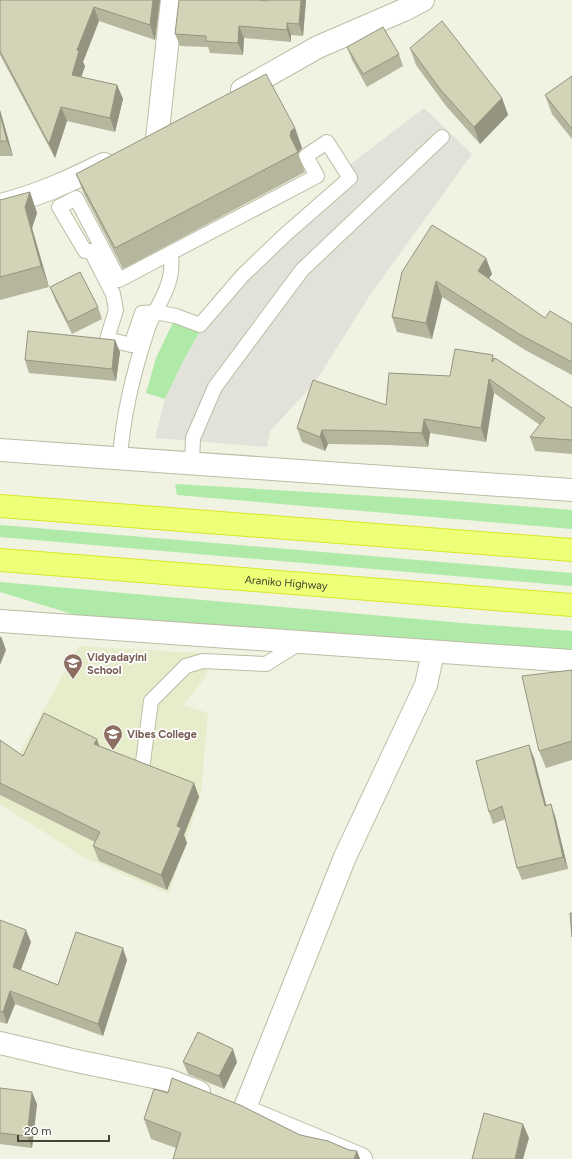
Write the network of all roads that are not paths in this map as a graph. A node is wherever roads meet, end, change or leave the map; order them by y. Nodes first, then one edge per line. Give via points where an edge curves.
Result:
1 (172, 0) edge
2 (423, 0) edge
3 (224, 100) edge
4 (177, 128) edge
5 (442, 137) dead end
6 (157, 139) junction
7 (0, 205) edge
8 (171, 253) junction
9 (155, 312) junction
10 (0, 450) edge
11 (120, 458) junction
12 (192, 463) junction
13 (572, 490) edge
14 (0, 506) edge
15 (572, 550) edge
16 (0, 560) edge
17 (572, 605) edge
18 (0, 621) edge
19 (301, 642) junction
20 (432, 652) junction
21 (572, 662) edge
22 (143, 762) edge
23 (0, 1043) edge
24 (244, 1110) junction
25 (361, 1159) edge

1 - 6 street
2 - 3 street via 318,47
4 - 6 street
5 - 12 lane via 302,270 215,387 193,438
6 - 7 street via 66,183
8 - 9 lane via 172,272
8 - 9 lane via 119,280 76,198 59,207 85,252 91,252 113,294 116,310 107,339 131,345 142,313
8 - 9 lane via 317,176 306,156 327,142 350,178 242,275 200,325
9 - 11 lane via 132,380
10 - 11 street
11 - 12 street
12 - 13 street
14 - 15 highway
16 - 17 highway, Araniko Highway
18 - 19 street
19 - 20 street
19 - 22 lane via 266,664 203,661 186,666 151,701
20 - 21 street
20 - 24 street via 426,685 345,857
23 - 24 street via 168,1080
24 - 25 street

